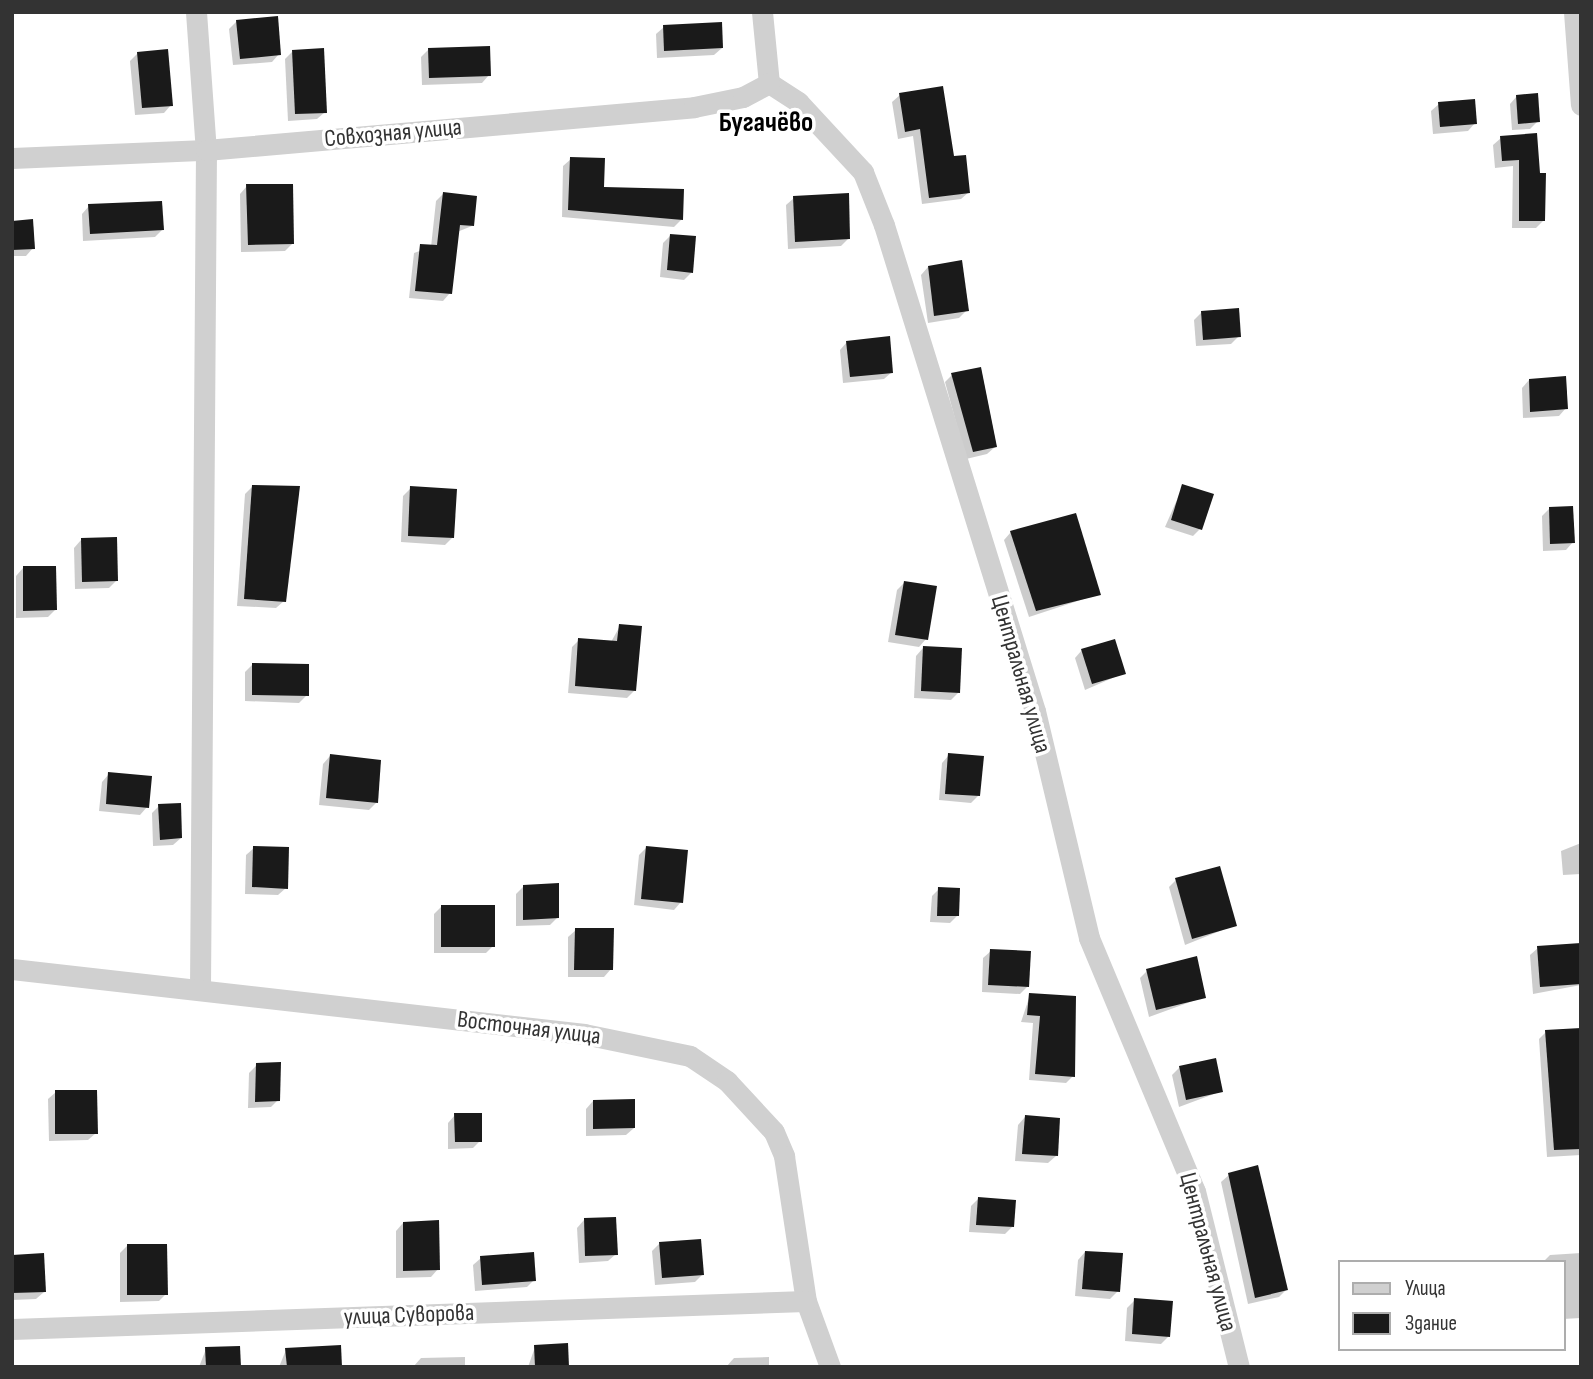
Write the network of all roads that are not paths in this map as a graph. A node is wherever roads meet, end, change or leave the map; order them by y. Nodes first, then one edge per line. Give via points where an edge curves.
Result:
1 (196, 12) edge
2 (762, 12) edge
3 (1574, 12) edge
4 (769, 83) junction
5 (1581, 105) edge
6 (206, 150) junction
7 (12, 158) edge
8 (12, 969) edge
9 (200, 989) junction
10 (806, 1301) junction
11 (12, 1329) edge
12 (830, 1367) edge
13 (1239, 1367) edge

1 - 6 street
2 - 4 street
3 - 5 street
4 - 6 street, Совхозная улица via 743,97 694,107
4 - 13 street, Центральная улица via 798,102 863,172 884,225 1035,712 1089,938 1195,1191
6 - 7 street, Совхозная улица
6 - 9 street
8 - 9 street, Восточная улица
9 - 10 street, Восточная улица via 584,1034 690,1056 727,1081 774,1132 784,1156
10 - 11 street, улица Суворова
10 - 12 street, Восточная улица

